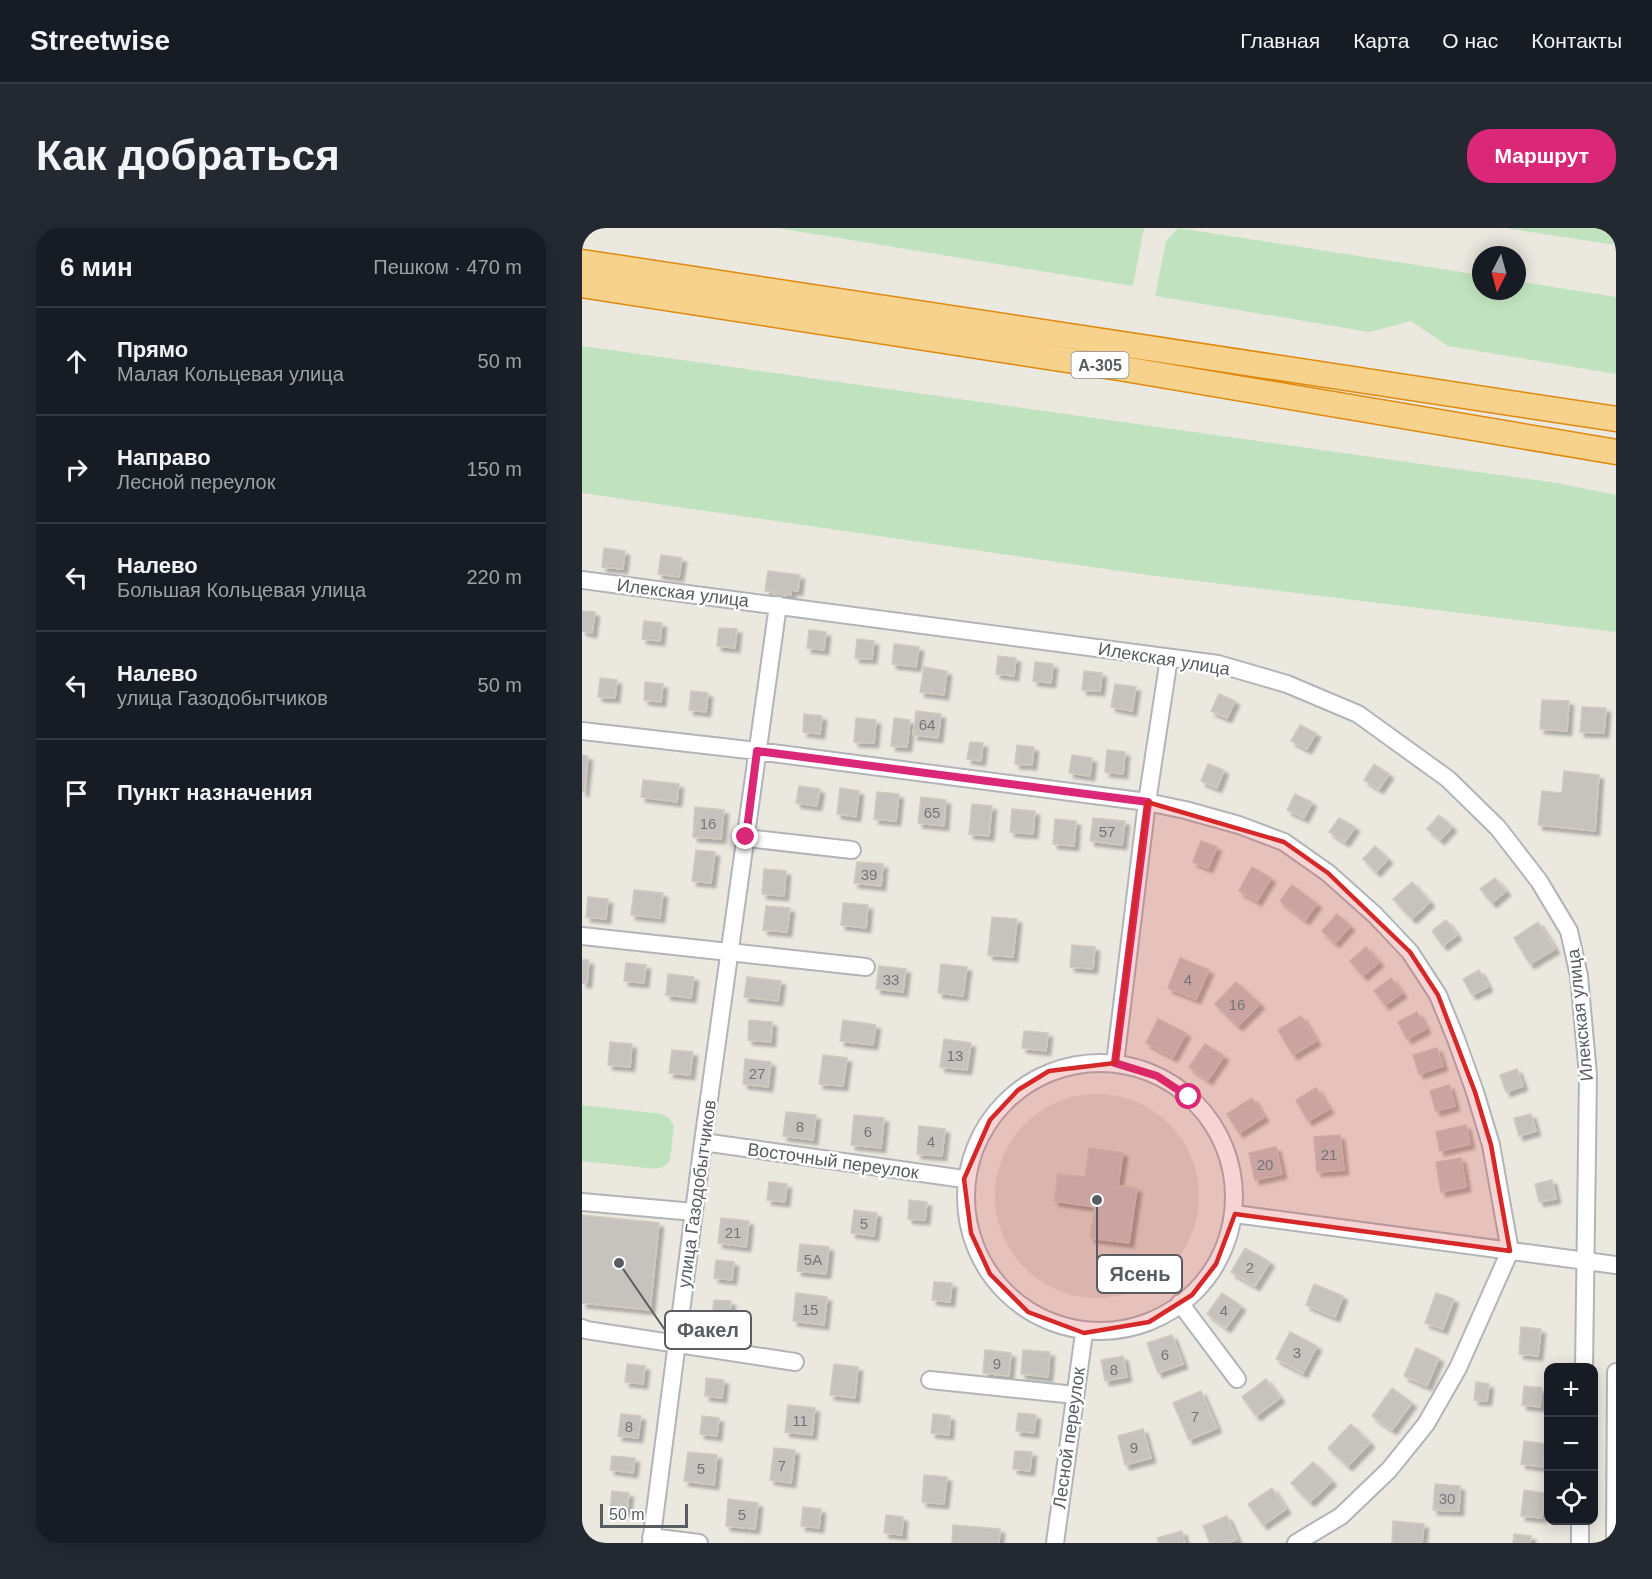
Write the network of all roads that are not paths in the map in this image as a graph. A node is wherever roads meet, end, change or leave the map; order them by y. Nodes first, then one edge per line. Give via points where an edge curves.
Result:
1 (582, 262) edge
2 (582, 285) edge
3 (1616, 419) edge
4 (1616, 452) edge
5 (582, 580) edge
6 (778, 605) junction
7 (1169, 658) junction
8 (582, 731) edge
9 (757, 751) junction
10 (1148, 802) junction
11 (746, 837) junction
12 (852, 850) dead end
13 (582, 936) edge
14 (730, 952) junction
15 (866, 967) dead end
16 (1115, 1063) junction
17 (703, 1142) junction
18 (964, 1179) junction
19 (582, 1202) edge
20 (694, 1212) junction
21 (1235, 1214) junction
22 (1510, 1251) junction
23 (1586, 1261) junction
24 (1616, 1266) edge
25 (1180, 1304) junction
26 (582, 1328) edge
27 (1084, 1333) junction
28 (677, 1344) junction
29 (795, 1362) dead end
30 (1584, 1363) edge
31 (1616, 1372) edge
32 (1237, 1379) dead end
33 (930, 1380) dead end
34 (1075, 1395) junction
35 (1616, 1414) edge
36 (1580, 1525) edge
37 (651, 1540) edge
38 (699, 1543) edge
39 (1055, 1543) edge
40 (1296, 1543) edge
41 (1580, 1543) edge
42 (1615, 1543) edge

1 - 3 highway, А-305
2 - 4 highway, А-305 via 1119,368
5 - 6 street, Илекская улица
6 - 7 street, Илекская улица
6 - 9 street, улица Газодобытчиков
7 - 10 street
7 - 23 street, Илекская улица via 1218,664 1287,684 1359,714 1448,779 1498,828 1539,881 1569,931 1579,976 1588,1075
8 - 9 street
9 - 10 street
9 - 11 street, улица Газодобытчиков
10 - 16 street
10 - 22 street via 1228,822 1284,842 1328,873 1410,952 1438,995 1475,1092 1491,1145
11 - 12 street
11 - 14 street, улица Газодобытчиков
13 - 14 street
14 - 15 street
14 - 17 street, улица Газодобытчиков
16 - 18 street via 1049,1071 1018,1090 990,1120 976,1144
16 - 21 street via 1157,1076 1189,1097 1214,1127 1230,1168
17 - 18 street, Восточный переулок
17 - 20 street, улица Газодобытчиков
18 - 27 street via 971,1233 990,1274 1028,1312
19 - 20 street
20 - 28 street, улица Газодобытчиков
21 - 22 street
21 - 25 street via 1216,1264
22 - 23 street
22 - 40 street via 1458,1368 1426,1424 1389,1470 1341,1516
23 - 24 street
23 - 30 street, Илекская улица
25 - 27 street via 1149,1322 1115,1331
25 - 32 street
26 - 28 street
27 - 34 street, Лесной переулок
28 - 29 street
28 - 37 street, улица Газодобытчиков
31 - 35 street
33 - 34 street
34 - 39 street, Лесной переулок
35 - 42 street
36 - 41 street
37 - 38 street

